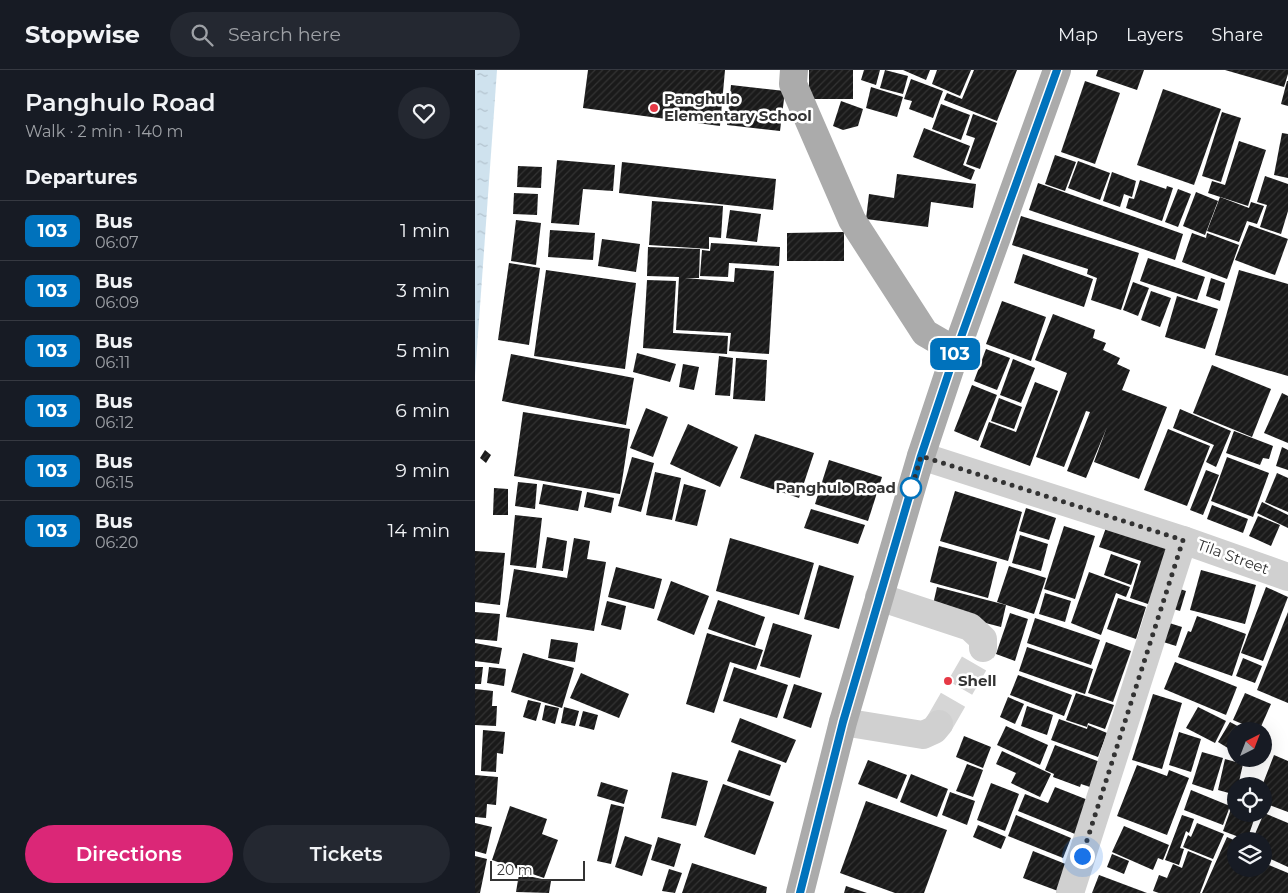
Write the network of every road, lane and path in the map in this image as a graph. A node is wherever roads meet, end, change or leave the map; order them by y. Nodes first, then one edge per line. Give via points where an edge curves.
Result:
1 (794, 70) edge
2 (1057, 70) edge
3 (956, 351) junction
4 (921, 456) junction
5 (1183, 540) junction
6 (1288, 577) edge
7 (879, 598) junction
8 (983, 648) dead end
9 (843, 722) junction
10 (939, 724) tunnel mouth
11 (800, 893) edge
12 (1070, 893) edge

1 - 3 main road via 793,84 852,220 925,333
2 - 3 main road
3 - 4 main road
4 - 5 street, Tila Street
4 - 7 main road
5 - 6 street, Tila Street
5 - 12 street
7 - 8 street via 970,628 983,639
7 - 9 main road
9 - 10 street via 923,735 935,730
9 - 11 main road

